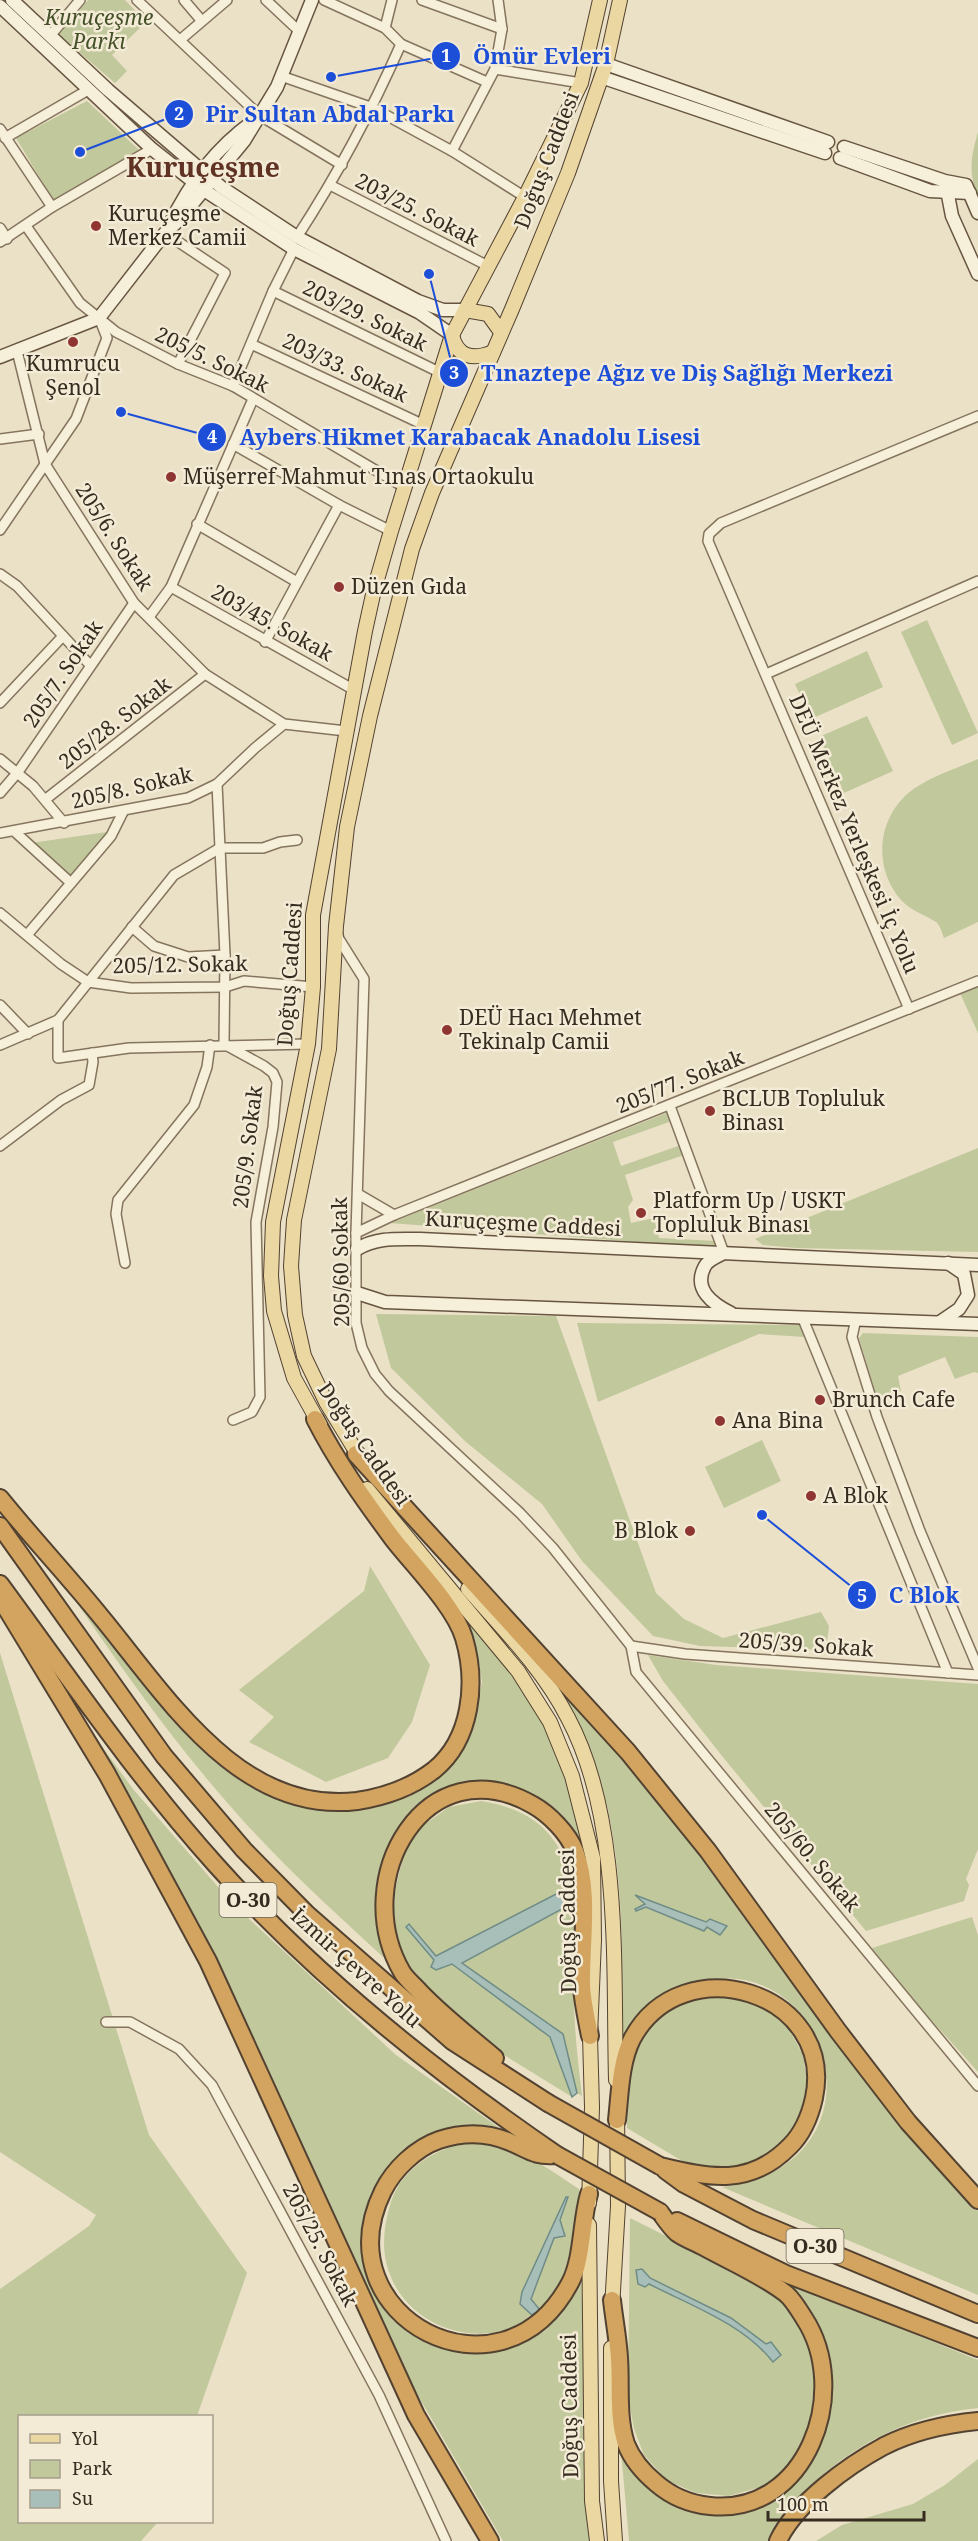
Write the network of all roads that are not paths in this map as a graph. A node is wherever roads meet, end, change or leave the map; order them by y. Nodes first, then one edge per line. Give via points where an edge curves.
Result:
1 (12, 0) edge
2 (80, 0) edge
3 (137, 0) edge
4 (184, 0) edge
5 (227, 0) edge
6 (266, 0) edge
7 (312, 0) edge
8 (324, 0) edge
9 (392, 0) edge
10 (422, 0) edge
11 (498, 0) edge
12 (620, 0) edge
13 (597, 3) edge
14 (0, 6) edge
15 (201, 20) junction
16 (385, 28) junction
17 (502, 28) junction
18 (299, 31) junction
19 (50, 36) junction
20 (180, 40) junction
21 (401, 44) junction
22 (495, 69) junction
23 (604, 71) junction
24 (282, 76) junction
25 (487, 82) junction
26 (581, 83) junction
27 (88, 90) junction
28 (373, 108) junction
29 (257, 117) junction
30 (3, 133) edge
31 (827, 147) dead end
32 (152, 149) junction
33 (452, 152) junction
34 (842, 153) dead end
35 (342, 165) junction
36 (197, 177) junction
37 (208, 185) junction
38 (330, 185) junction
39 (946, 187) junction
40 (525, 197) junction
41 (52, 207) junction
42 (978, 213) edge
43 (26, 226) junction
44 (0, 228) edge
45 (165, 233) junction
46 (3, 241) edge
47 (295, 243) junction
48 (488, 266) junction
49 (978, 274) edge
50 (273, 291) junction
51 (465, 310) junction
52 (99, 318) junction
53 (501, 332) junction
54 (452, 335) junction
55 (251, 344) junction
56 (16, 351) junction
57 (493, 352) junction
58 (0, 357) edge
59 (178, 364) junction
60 (441, 373) junction
61 (233, 386) junction
62 (253, 399) junction
63 (978, 416) edge
64 (424, 425) junction
65 (39, 434) junction
66 (0, 439) edge
67 (233, 444) junction
68 (45, 464) junction
69 (404, 487) junction
70 (339, 505) junction
71 (197, 524) junction
72 (0, 530) edge
73 (391, 531) junction
74 (0, 573) edge
75 (978, 581) edge
76 (297, 582) junction
77 (171, 587) junction
78 (134, 603) junction
79 (149, 617) junction
80 (63, 636) junction
81 (266, 642) junction
82 (90, 665) junction
83 (205, 674) junction
84 (766, 674) junction
85 (356, 691) junction
86 (0, 703) edge
87 (284, 724) junction
88 (346, 731) junction
89 (0, 759) edge
90 (18, 772) junction
91 (217, 784) junction
92 (0, 793) edge
93 (46, 800) junction
94 (123, 812) junction
95 (64, 823) junction
96 (14, 831) junction
97 (0, 833) edge
98 (297, 840) dead end
99 (220, 848) junction
100 (71, 883) junction
101 (0, 913) edge
102 (336, 926) junction
103 (132, 927) junction
104 (27, 935) junction
105 (225, 954) junction
106 (350, 957) junction
107 (332, 972) junction
108 (978, 981) edge
109 (88, 982) junction
110 (225, 987) junction
111 (313, 987) junction
112 (0, 1005) edge
113 (909, 1009) junction
114 (58, 1020) junction
115 (28, 1034) junction
116 (224, 1044) junction
117 (308, 1044) junction
118 (0, 1045) edge
119 (210, 1045) junction
120 (92, 1053) junction
121 (670, 1106) junction
122 (0, 1146) edge
123 (358, 1194) junction
124 (394, 1215) junction
125 (356, 1233) junction
126 (357, 1249) junction
127 (724, 1253) junction
128 (125, 1263) dead end
129 (948, 1263) junction
130 (978, 1265) edge
131 (357, 1293) junction
132 (738, 1316) junction
133 (803, 1319) junction
134 (856, 1319) junction
135 (940, 1322) junction
136 (978, 1324) edge
137 (315, 1419) junction
138 (233, 1420) dead end
139 (356, 1454) junction
140 (0, 1498) edge
141 (0, 1526) edge
142 (0, 1584) edge
143 (0, 1598) edge
144 (631, 1646) junction
145 (978, 1668) edge
146 (948, 1673) junction
147 (978, 1676) edge
148 (106, 2022) dead end
149 (590, 2036) junction
150 (978, 2086) edge
151 (548, 2103) junction
152 (617, 2120) junction
153 (557, 2155) junction
154 (660, 2166) junction
155 (589, 2194) junction
156 (978, 2200) edge
157 (660, 2212) junction
158 (612, 2300) junction
159 (978, 2314) edge
160 (978, 2348) edge
161 (978, 2421) edge
162 (446, 2541) edge
163 (490, 2541) edge
164 (597, 2541) edge
165 (615, 2541) edge
166 (778, 2541) edge

1 - 19 main road
2 - 19 street
3 - 20 street
4 - 15 street
5 - 15 street
6 - 18 street
7 - 18 main road
8 - 16 street
9 - 16 street
10 - 17 street
11 - 17 street
12 - 23 main road, Doğuş Caddesi
13 - 26 main road, Doğuş Caddesi
14 - 27 main road
15 - 20 street
16 - 21 street
17 - 22 street
18 - 24 main road
19 - 36 main road
20 - 29 street
21 - 25 street
21 - 28 street
22 - 25 street
22 - 26 street
23 - 31 main road
23 - 53 main road, Doğuş Caddesi via 568,173
24 - 28 street
24 - 29 main road
25 - 33 street
26 - 40 main road, Doğuş Caddesi
27 - 30 street
27 - 32 main road
28 - 33 street
28 - 35 street
29 - 35 street
29 - 36 main road
29 - 37 main road via 244,141
30 - 41 street
32 - 36 main road
32 - 41 street
33 - 40 street
34 - 39 main road
35 - 38 street
36 - 37 main road
36 - 45 main road
37 - 45 main road
37 - 47 main road
38 - 47 street
38 - 48 street, 203/25. Sokak
39 - 42 main road via 968,189
39 - 49 main road via 952,216
40 - 48 main road, Doğuş Caddesi
41 - 43 street
43 - 46 street
43 - 52 street, 205/5. Sokak via 80,303
44 - 46 street
45 - 52 main road
45 - 59 street via 225,273
47 - 50 street
47 - 51 main road via 418,301 443,310
47 - 54 main road
48 - 51 main road, Doğuş Caddesi
50 - 55 street
50 - 60 street, 203/29. Sokak
51 - 53 main road via 488,314
51 - 54 main road
52 - 56 main road
52 - 59 street, 205/5. Sokak via 116,332
52 - 68 street via 107,338 76,419
53 - 57 main road
54 - 57 main road via 457,349 470,357
54 - 60 main road, Doğuş Caddesi
55 - 61 street
55 - 64 street, 203/33. Sokak
56 - 58 main road
56 - 65 street, 205/6. Sokak
57 - 102 main road, Doğuş Caddesi via 412,549 351,807
59 - 61 street, 205/5. Sokak
60 - 64 main road, Doğuş Caddesi
61 - 62 street, 205/5. Sokak
62 - 67 street
62 - 69 street, 205/5. Sokak
63 - 84 street, DEÜ Merkez Yerleşkesi İç Yolu via 712,529 708,541
64 - 69 main road, Doğuş Caddesi
65 - 66 street
65 - 68 street, 205/6. Sokak
67 - 70 street
67 - 71 street
68 - 72 street
68 - 78 street, 205/6. Sokak
69 - 73 main road, Doğuş Caddesi
70 - 73 street
70 - 76 street
71 - 76 street
71 - 77 street
73 - 85 main road, Doğuş Caddesi via 374,590
74 - 80 street
75 - 84 street
76 - 81 street
77 - 79 street
77 - 81 street, 203/45. Sokak
78 - 79 street, 205/6. Sokak
78 - 82 street, 205/7. Sokak
79 - 83 street, 205/6. Sokak
80 - 82 street
80 - 86 street
81 - 85 street, 203/45. Sokak
82 - 90 street, 205/7. Sokak
83 - 87 street, 205/6. Sokak
83 - 93 street, 205/28. Sokak
84 - 113 street, DEÜ Merkez Yerleşkesi İç Yolu
85 - 88 main road, Doğuş Caddesi
87 - 88 street, 205/6. Sokak
87 - 91 street, 205/8. Sokak
88 - 111 main road, Doğuş Caddesi via 313,915
89 - 90 street
90 - 92 street, 205/7. Sokak
90 - 93 street
91 - 94 street, 205/8. Sokak via 188,798
91 - 99 street
93 - 95 street
94 - 95 street, 205/8. Sokak
94 - 100 street via 111,836
95 - 96 street, 205/8. Sokak
96 - 97 street, 205/8. Sokak
96 - 100 street
98 - 99 street via 262,848
99 - 103 street via 174,875
99 - 105 street
100 - 104 street
101 - 104 street, 205/12. Sokak
102 - 106 street, 205/60 Sokak
102 - 107 main road, Doğuş Caddesi
103 - 105 street via 154,946 188,957
103 - 109 street
104 - 109 street, 205/12. Sokak
105 - 110 street
106 - 107 street via 340,959
106 - 123 street, 205/60 Sokak via 364,979
107 - 139 main road, Doğuş Caddesi via 329,1048 294,1220 291,1266 295,1316 304,1356
108 - 113 street, 205/77. Sokak
109 - 110 street, 205/12. Sokak via 131,988
109 - 114 street
110 - 111 street, 205/12. Sokak via 244,981
110 - 116 street
111 - 117 main road, Doğuş Caddesi
112 - 115 street
113 - 121 street, 205/77. Sokak
114 - 115 street
114 - 120 street via 58,1058
115 - 118 street
116 - 117 street
116 - 119 street
116 - 138 street, 205/9. Sokak via 264,1066 277,1082 256,1222 260,1396 252,1412
117 - 137 main road, Doğuş Caddesi via 273,1222 272,1276 274,1311 281,1337 294,1378
119 - 120 street
119 - 128 street via 194,1104 118,1200
120 - 122 street via 89,1085 61,1100
121 - 124 street, 205/77. Sokak
121 - 127 street
123 - 124 street
123 - 125 street, 205/60 Sokak
124 - 125 street, 205/77. Sokak
125 - 126 street, 205/60 Sokak
126 - 127 main road, Kuruçeşme Caddesi via 382,1239
126 - 131 street, 205/60 Sokak
127 - 129 main road, Kuruçeşme Caddesi
127 - 132 main road via 706,1264 701,1278 704,1294 714,1305
129 - 130 main road, Kuruçeşme Caddesi
129 - 135 main road via 964,1274 968,1295 959,1309
131 - 132 main road via 385,1302
131 - 144 street, 205/60 Sokak via 356,1323 362,1348 388,1391 520,1513
132 - 133 main road
133 - 134 main road
133 - 146 street
134 - 135 main road
134 - 145 street via 852,1337 877,1417 920,1532
135 - 136 main road
137 - 140 highway via 336,1459 450,1611 461,1629 470,1664 469,1705 452,1749 435,1769 409,1786 370,1799 337,1803 306,1800 274,1789 228,1762 168,1700
137 - 149 main road, Doğuş Caddesi via 371,1496 518,1671 550,1722 572,1776 592,1858
139 - 152 main road, Doğuş Caddesi via 388,1497 536,1666 569,1718 596,1788 611,1892
139 - 156 highway via 628,1752 708,1851 908,2122
141 - 151 highway, İzmir Çevre Yolu / O-30 via 164,1756 244,1850 307,1914 452,2041
142 - 153 highway, İzmir Çevre Yolu / O-30 via 138,1771 215,1864 275,1928 412,2049
143 - 163 highway via 107,1774 208,1961 416,2415
144 - 146 street, 205/39. Sokak via 685,1654
144 - 150 street, 205/60. Sokak via 636,1672
146 - 147 street, 205/39. Sokak
148 - 162 street, 205/25. Sokak via 130,2022 179,2049 212,2085 380,2395
149 - 151 highway via 582,1989 581,1875 574,1850 562,1830 543,1810 522,1798 499,1792 456,1794 423,1812 408,1827 386,1874 386,1933 402,1973 436,2009
149 - 155 main road, Doğuş Caddesi
151 - 154 highway, O-30, bridge
152 - 154 highway via 631,2041 654,2011 672,1999 694,1990 738,1989 760,1996 791,2018 811,2050 816,2079 812,2108 794,2143 769,2164 735,2177 715,2178
152 - 158 main road, Doğuş Caddesi via 618,2206
153 - 155 highway via 540,2157 490,2135 461,2134 418,2151 388,2182 373,2219 371,2248 377,2277 390,2302 409,2322 453,2343 481,2344 523,2333 542,2321 572,2280
153 - 157 highway, O-30, bridge
154 - 159 highway, O-30 via 684,2184 753,2220
155 - 164 main road, Doğuş Caddesi via 592,2501
157 - 158 highway via 677,2233 786,2294 806,2319 819,2351 825,2380 824,2404 817,2433 787,2478 768,2494 719,2507 667,2493 644,2472 627,2446 620,2414
157 - 160 highway, O-30 via 786,2274
158 - 165 main road, Doğuş Caddesi via 611,2481
161 - 166 highway via 946,2425 885,2446 832,2480 786,2523

